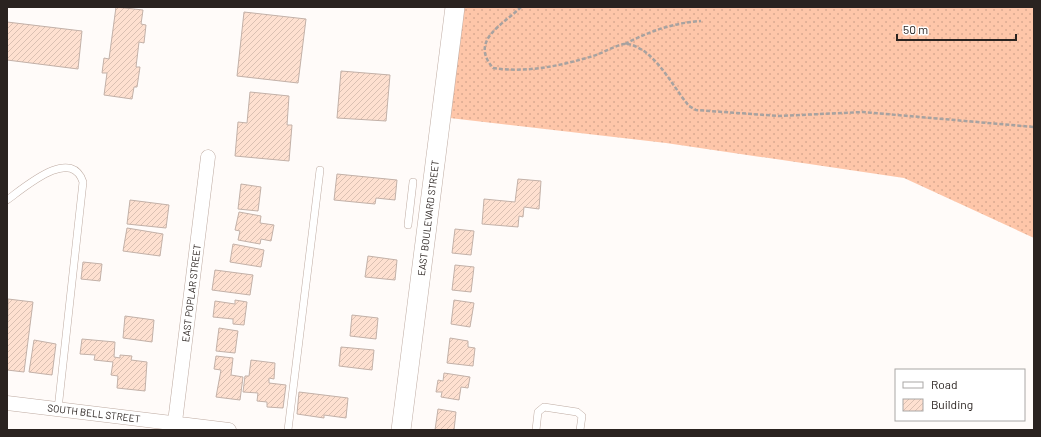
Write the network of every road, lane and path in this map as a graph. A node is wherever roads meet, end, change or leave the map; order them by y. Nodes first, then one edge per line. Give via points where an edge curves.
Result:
1 (455, 7) edge
2 (521, 7) edge
3 (701, 21) dead end
4 (625, 44) junction
5 (1034, 127) edge
6 (208, 157) dead end
7 (320, 170) dead end
8 (413, 182) dead end
9 (7, 200) edge
10 (408, 225) dead end
11 (7, 403) edge
12 (58, 409) junction
13 (174, 426) edge
14 (229, 430) edge
15 (288, 430) edge
16 (401, 430) edge
17 (536, 430) edge
18 (580, 430) edge

1 - 16 main road, EAST BOULEVARD STREET
2 - 4 path via 489,35 486,57 493,68 550,68
3 - 4 path via 682,22 665,27
4 - 5 path via 633,45 645,52 689,106 696,110 779,116 862,112
6 - 13 street, EAST POPLAR STREET
7 - 15 lane
8 - 10 lane
9 - 12 lane via 59,168 75,170 83,182
11 - 12 street, SOUTH BELL STREET
12 - 13 street, SOUTH BELL STREET
13 - 14 street, SOUTH BELL STREET
17 - 18 lane via 538,412 544,407 577,412 582,416

